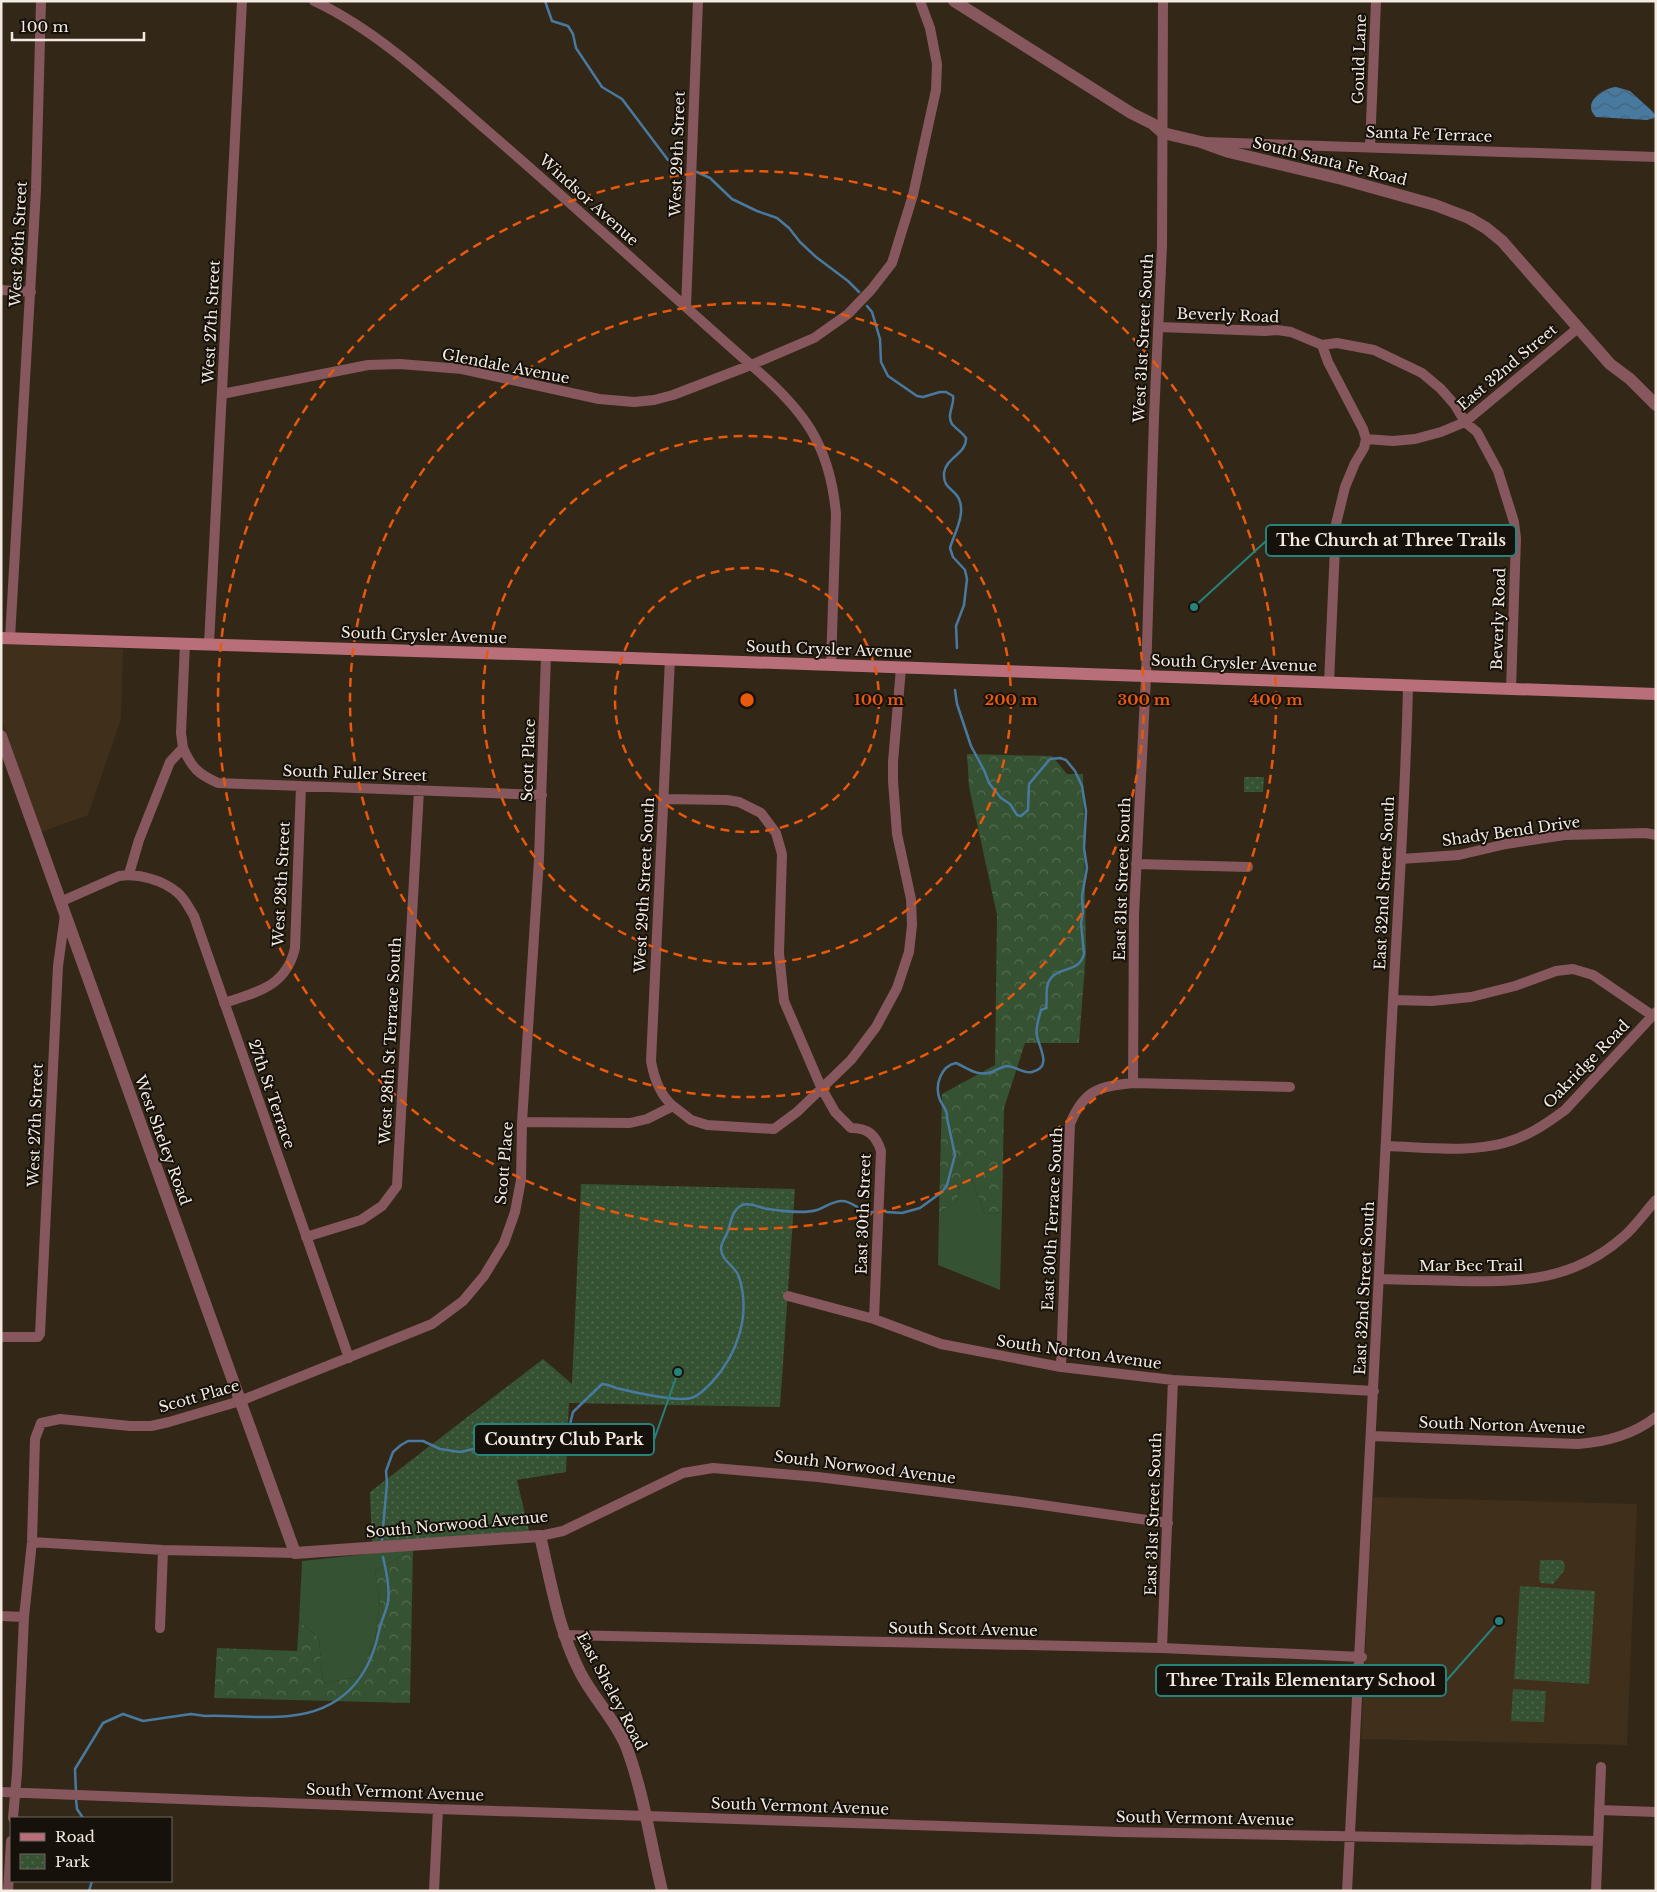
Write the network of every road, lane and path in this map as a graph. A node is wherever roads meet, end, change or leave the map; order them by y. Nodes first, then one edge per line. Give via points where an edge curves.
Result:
1 (41, 1) edge
2 (242, 1) edge
3 (314, 1) edge
4 (698, 1) edge
5 (920, 1) edge
6 (954, 1) edge
7 (1163, 1) edge
8 (1376, 1) edge
9 (1163, 133) junction
10 (1201, 142) junction
11 (1370, 147) junction
12 (1656, 157) edge
13 (1, 290) edge
14 (31, 292) junction
15 (686, 307) junction
16 (1159, 327) junction
17 (1578, 328) junction
18 (1322, 344) junction
19 (751, 366) junction
20 (222, 394) junction
21 (1656, 405) edge
22 (1465, 422) junction
23 (1366, 439) junction
24 (6, 638) edge
25 (185, 643) junction
26 (209, 644) junction
27 (546, 655) junction
28 (670, 659) junction
29 (830, 665) junction
30 (901, 668) junction
31 (1146, 677) junction
32 (1329, 683) junction
33 (1408, 686) junction
34 (1511, 689) junction
35 (1656, 694) edge
36 (1, 736) edge
37 (183, 748) junction
38 (301, 786) junction
39 (418, 790) junction
40 (542, 795) junction
41 (663, 799) junction
42 (1656, 835) edge
43 (1401, 860) junction
44 (1136, 864) junction
45 (1248, 868) dead end
46 (129, 874) junction
47 (60, 902) junction
48 (65, 915) junction
49 (1392, 1000) junction
50 (224, 1003) junction
51 (1654, 1014) edge
52 (1133, 1083) junction
53 (821, 1087) junction
54 (1290, 1087) dead end
55 (673, 1106) junction
56 (522, 1122) junction
57 (1386, 1146) junction
58 (1656, 1200) edge
59 (306, 1237) junction
60 (1379, 1279) junction
61 (788, 1296) dead end
62 (874, 1319) junction
63 (1, 1337) edge
64 (349, 1358) junction
65 (1061, 1368) junction
66 (1173, 1380) junction
67 (1374, 1391) junction
68 (240, 1401) junction
69 (1656, 1417) edge
70 (1372, 1436) junction
71 (1168, 1523) junction
72 (540, 1536) junction
73 (32, 1542) junction
74 (163, 1550) junction
75 (295, 1554) junction
76 (1, 1616) edge
77 (24, 1618) junction
78 (160, 1628) dead end
79 (563, 1635) junction
80 (1162, 1648) junction
81 (1362, 1657) junction
82 (1601, 1766) dead end
83 (1, 1792) edge
84 (14, 1792) junction
85 (438, 1809) junction
86 (1599, 1810) junction
87 (1656, 1812) edge
88 (645, 1816) junction
89 (13, 1817) edge
90 (1350, 1836) junction
91 (1598, 1841) junction
92 (10, 1858) edge
93 (8, 1891) edge
94 (434, 1891) edge
95 (662, 1891) edge
96 (1347, 1891) edge
97 (1596, 1891) edge

1 - 14 street, West 26th Street
2 - 20 street, West 27th Street
3 - 15 street, Windsor Avenue via 335,11 418,70
4 - 15 street, West 29th Street
5 - 19 street, Glendale Avenue via 930,28 937,64 936,90 913,195 892,263 848,314 814,338
6 - 9 street, South Santa Fe Road
7 - 9 street, West 31st Street South
8 - 11 street, Gould Lane
9 - 10 street, South Santa Fe Road
9 - 16 street, West 31st Street South
10 - 11 street, Santa Fe Terrace
10 - 17 street, South Santa Fe Road via 1435,205 1469,218 1502,241
11 - 12 street, Santa Fe Terrace
13 - 14 street
14 - 24 street, West 26th Street
15 - 19 street, Windsor Avenue
16 - 18 street, Beverly Road via 1277,330
16 - 31 street, West 31st Street South
17 - 21 street, South Santa Fe Road via 1610,364
17 - 22 street, East 32nd Street
18 - 22 street, Beverly Road via 1345,344 1374,350 1422,374 1441,389
18 - 23 street
19 - 20 street, Glendale Avenue via 673,395 634,402 600,399 462,369 400,364 368,365
19 - 29 street, Windsor Avenue via 800,412 830,470 836,514
20 - 26 street, West 27th Street
22 - 23 street, East 32nd Street via 1415,439
22 - 34 street, Beverly Road via 1477,432 1498,471 1514,522
23 - 32 street via 1345,487 1336,524
24 - 25 main road, South Crysler Avenue
25 - 26 main road, South Crysler Avenue
25 - 37 street
26 - 27 main road, South Crysler Avenue
27 - 28 main road, South Crysler Avenue
27 - 40 street, Scott Place
28 - 29 main road, South Crysler Avenue
28 - 41 street, West 29th Street South
29 - 30 main road, South Crysler Avenue
30 - 31 main road, South Crysler Avenue
30 - 53 street via 893,781 897,834 911,899 909,952 897,988 876,1028 851,1060
31 - 32 main road, South Crysler Avenue
31 - 44 street, East 31st Street South
32 - 33 main road, South Crysler Avenue
33 - 34 main road, South Crysler Avenue
33 - 43 street, East 32nd Street South
34 - 35 main road, South Crysler Avenue
36 - 47 street, West Sheley Road
37 - 38 street, South Fuller Street via 190,764 202,776 218,783
37 - 46 street via 170,762
38 - 39 street, South Fuller Street
38 - 50 street, West 28th Street via 293,958 273,985
39 - 40 street, South Fuller Street
39 - 59 street, West 28th St Terrace South via 397,1186 382,1206 361,1220
40 - 56 street, Scott Place
41 - 53 street via 739,802 761,814 776,833 782,854 779,953 782,990
41 - 55 street, West 29th Street South via 651,1061 658,1085
42 - 43 street, Shady Bend Drive via 1565,835 1506,844 1459,856
43 - 49 street, East 32nd Street South
44 - 45 street
44 - 52 street, East 31st Street South
46 - 47 street
46 - 50 street, 27th St Terrace via 164,884 178,892 186,902 194,916
47 - 48 street, West Sheley Road
48 - 63 street, West 27th Street via 58,966 40,1334 38,1337
48 - 68 street, West Sheley Road
49 - 51 street via 1432,1001 1471,997 1556,971 1573,969 1592,976
49 - 57 street, East 32nd Street South
50 - 59 street, 27th St Terrace
51 - 57 street, Oakridge Road via 1565,1110 1530,1133 1478,1148
52 - 54 street, East 30th Terrace South
52 - 65 street, East 30th Terrace South via 1108,1085 1092,1092 1078,1107 1070,1124
53 - 55 street, West 29th Street South via 797,1112 774,1129 707,1125 691,1120
53 - 62 street, East 30th Street via 835,1112 851,1128 870,1132 878,1140 881,1151
55 - 56 street via 647,1119 630,1123
56 - 64 street, Scott Place via 521,1180 515,1212 504,1243 484,1276 463,1301 432,1324
57 - 60 street, East 32nd Street South
58 - 60 street, Mar Bec Trail via 1625,1236 1606,1250 1573,1268 1548,1276 1504,1282
59 - 64 street, 27th St Terrace
60 - 67 street, East 32nd Street South
61 - 62 street, South Norton Avenue
62 - 65 street, South Norton Avenue via 941,1344
64 - 68 street, Scott Place
65 - 66 street, South Norton Avenue
66 - 67 street, South Norton Avenue
66 - 71 street, East 31st Street South
67 - 70 street, East 32nd Street South
68 - 73 street, Scott Place via 151,1426 60,1419 41,1423 35,1439
68 - 75 street, West Sheley Road
69 - 70 street, South Norton Avenue via 1618,1438 1598,1443
70 - 81 street, East 32nd Street South
71 - 72 street, South Norwood Avenue via 818,1477 713,1468 683,1474 563,1531
71 - 80 street, East 31st Street South
72 - 75 street, South Norwood Avenue
72 - 79 street, East Sheley Road
73 - 74 street, South Norwood Avenue
73 - 77 street
74 - 75 street, South Norwood Avenue
74 - 78 street
76 - 77 street
77 - 84 street
79 - 80 street, South Scott Avenue
79 - 88 street, East Sheley Road via 580,1673 625,1744
80 - 81 street, South Scott Avenue
81 - 90 street, East 32nd Street South
82 - 86 street
83 - 84 street, South Vermont Avenue
84 - 85 street, South Vermont Avenue
84 - 89 street
85 - 88 street, South Vermont Avenue
85 - 94 street
86 - 87 street
86 - 91 street
88 - 90 street, South Vermont Avenue via 1120,1832
88 - 95 street, East Sheley Road
90 - 91 street, South Vermont Avenue
90 - 96 street, East 32nd Street South
91 - 97 street
92 - 93 street

